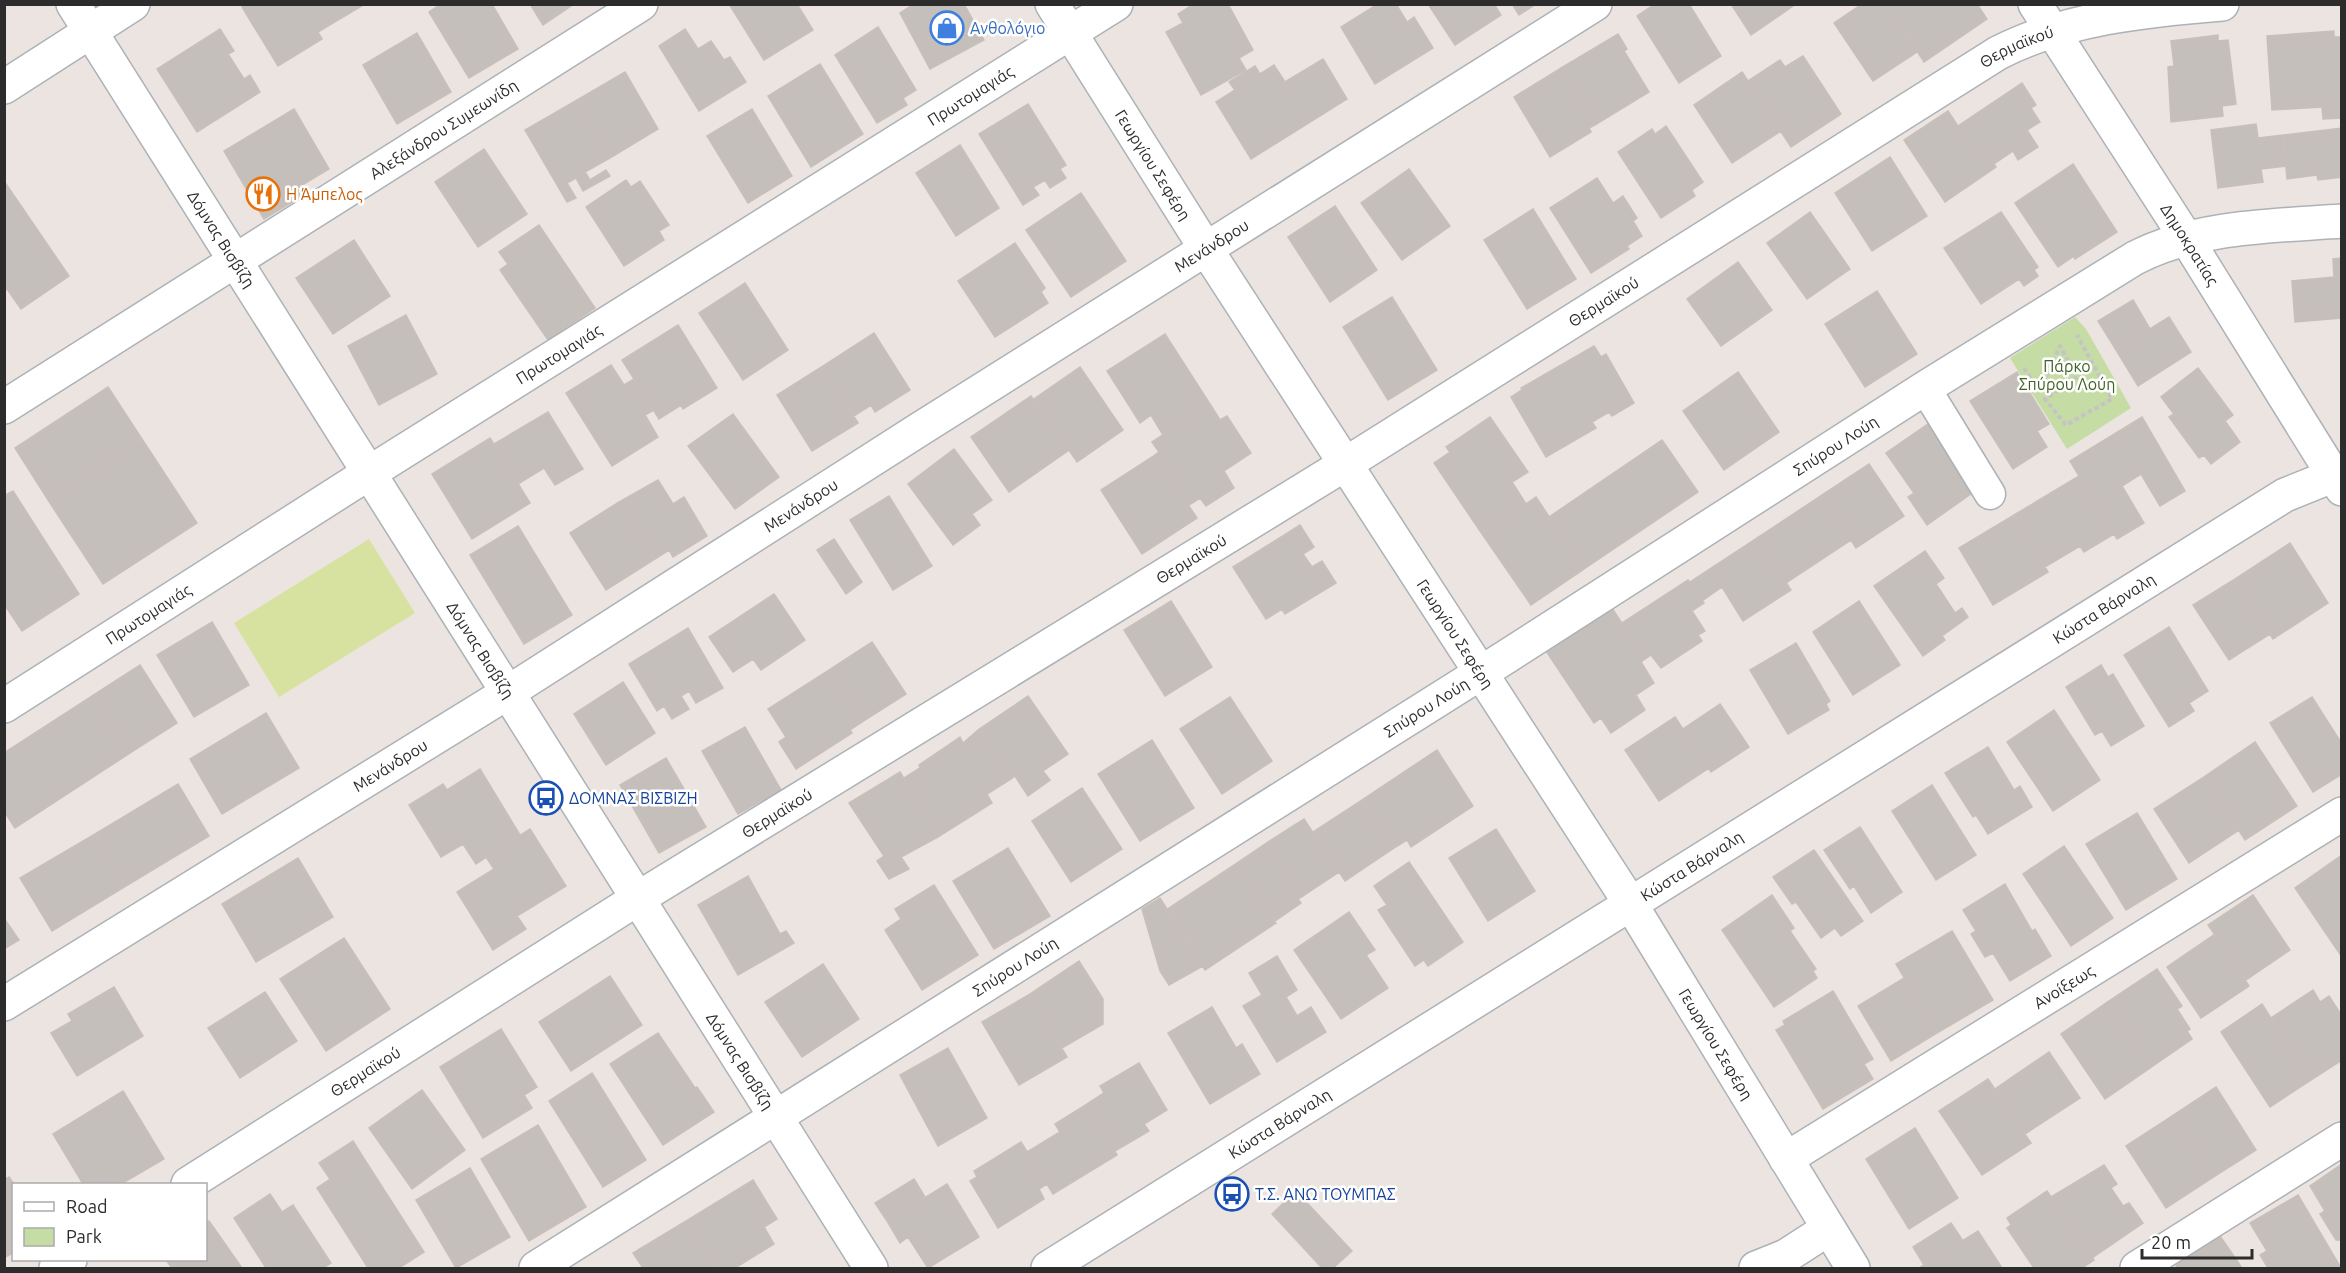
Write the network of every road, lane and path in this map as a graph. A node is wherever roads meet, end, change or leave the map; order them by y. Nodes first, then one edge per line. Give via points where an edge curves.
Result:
1 (73, 4) edge
2 (133, 4) edge
3 (642, 4) edge
4 (1052, 4) edge
5 (1116, 4) edge
6 (1595, 4) edge
7 (2035, 4) edge
8 (2222, 4) edge
9 (91, 32) junction
10 (2053, 32) junction
11 (1070, 34) junction
12 (4, 87) edge
13 (2342, 221) edge
14 (2186, 238) junction
15 (1206, 249) junction
16 (235, 261) junction
17 (2061, 305) junction
18 (2005, 339) junction
19 (1925, 388) junction
20 (4, 407) edge
21 (1347, 464) junction
22 (369, 473) junction
23 (2338, 478) edge
24 (1990, 494) dead end
25 (1482, 672) junction
26 (507, 693) junction
27 (4, 706) edge
28 (2342, 814) edge
29 (638, 899) junction
30 (1630, 903) junction
31 (4, 1004) edge
32 (775, 1116) junction
33 (2342, 1138) edge
34 (1786, 1160) junction
35 (191, 1183) edge
36 (1828, 1229) junction
37 (536, 1269) edge
38 (871, 1269) edge
39 (1048, 1269) edge
40 (1756, 1269) edge
41 (1853, 1269) edge
42 (2137, 1269) edge

1 - 9 street, Δόμνας Βισβίζη
2 - 9 street
3 - 16 street, Αλεξάνδρου Συμεωνίδη
4 - 11 street, Γεωργίου Σεφέρη
5 - 11 street, Πρωτομαγιάς
6 - 15 street, Μενάνδρου
7 - 10 street, Δημοκρατίας
8 - 10 street, Θερμαϊκού via 2134,13
9 - 12 street
9 - 16 street, Δόμνας Βισβίζη
10 - 14 street, Δημοκρατίας
10 - 21 street, Θερμαϊκού via 2023,40 1998,53
11 - 15 street, Γεωργίου Σεφέρη
11 - 22 street, Πρωτομαγιάς
13 - 14 street, Σπύρου Λούη
14 - 17 street, Σπύρου Λούη via 2167,242 2135,258
14 - 23 street, Δημοκρατίας
15 - 21 street, Γεωργίου Σεφέρη
15 - 26 street, Μενάνδρου
16 - 20 street, Αλεξάνδρου Συμεωνίδη
16 - 22 street, Δόμνας Βισβίζη
17 - 18 street, Σπύρου Λούη
17 - 18 path via 2112,399 2066,425 2045,399 2077,377 2060,346 2039,391
18 - 19 street, Σπύρου Λούη
19 - 24 street
19 - 25 street, Σπύρου Λούη
21 - 25 street, Γεωργίου Σεφέρη
21 - 29 street, Θερμαϊκού
22 - 26 street, Δόμνας Βισβίζη
22 - 27 street, Πρωτομαγιάς
23 - 30 street, Κώστα Βάρναλη via 2285,495
25 - 30 street, Γεωργίου Σεφέρη
25 - 32 street, Σπύρου Λούη
26 - 29 street, Δόμνας Βισβίζη
26 - 31 street, Μενάνδρου
28 - 34 street, Ανοίξεως
29 - 32 street, Δόμνας Βισβίζη
29 - 35 street, Θερμαϊκού
30 - 34 street, Γεωργίου Σεφέρη
30 - 39 street, Κώστα Βάρναλη
32 - 37 street, Σπύρου Λούη
32 - 38 street, Δόμνας Βισβίζη
33 - 42 street
34 - 36 street, Γεωργίου Σεφέρη
36 - 40 street via 1786,1256
36 - 41 street, Γεωργίου Σεφέρη

